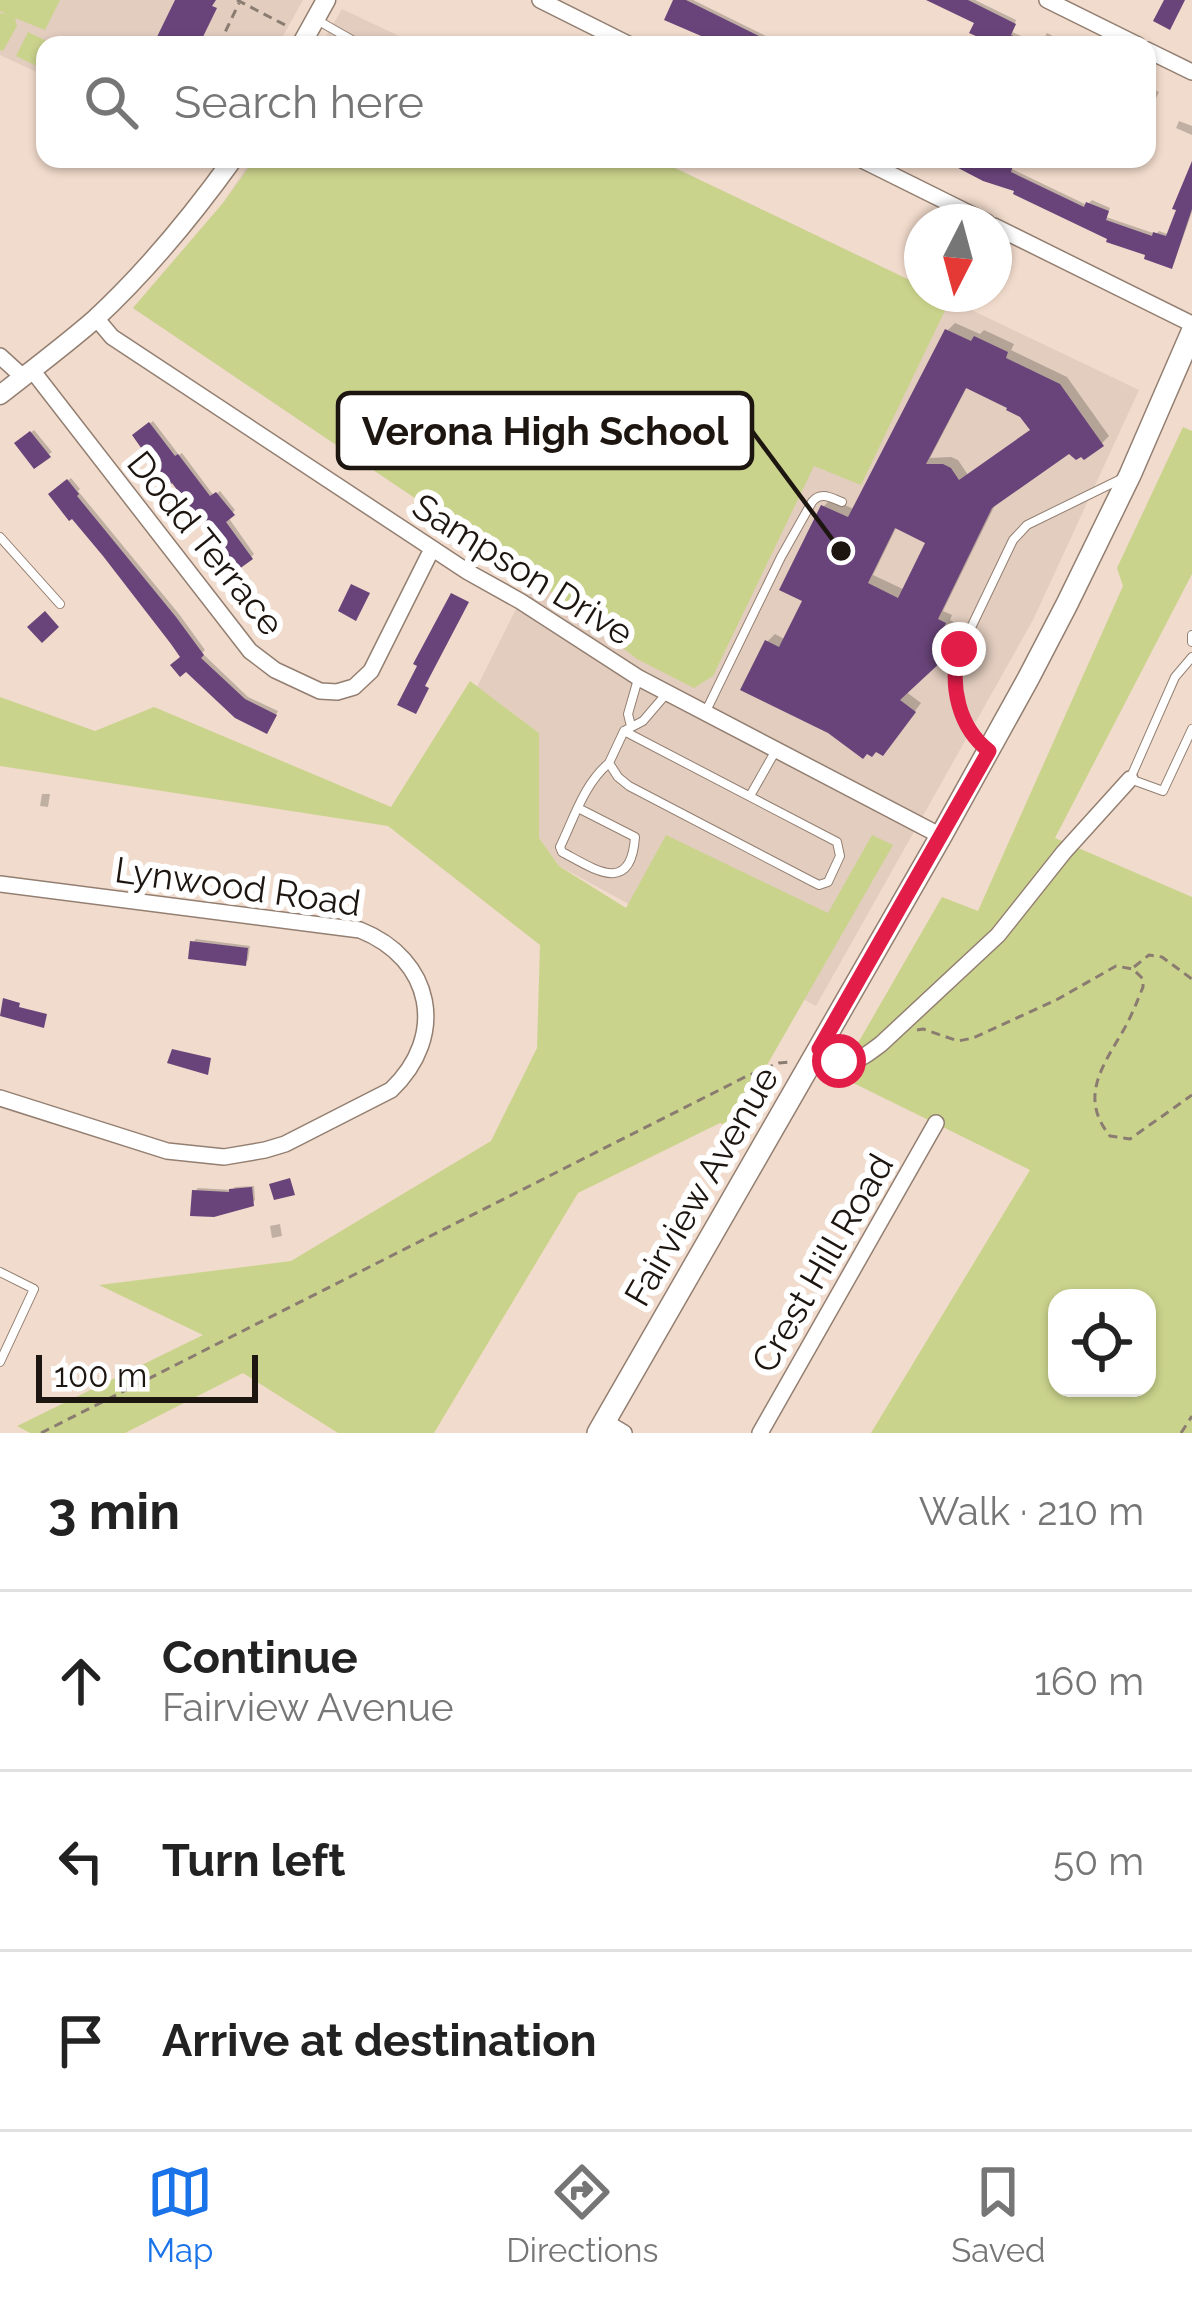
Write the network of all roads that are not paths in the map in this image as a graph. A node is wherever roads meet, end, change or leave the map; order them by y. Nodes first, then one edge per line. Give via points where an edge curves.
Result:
1 (540, 0) edge
2 (1048, 0) edge
3 (314, 18) edge
4 (345, 36) edge
5 (612, 36) edge
6 (1120, 36) edge
7 (1156, 54) edge
8 (1192, 72) edge
9 (226, 168) edge
10 (878, 168) edge
11 (950, 204) edge
12 (1012, 235) edge
13 (96, 318) junction
14 (1192, 328) edge
15 (0, 356) edge
16 (27, 374) junction
17 (0, 395) edge
18 (1130, 475) junction
19 (842, 502) dead end
20 (0, 537) edge
21 (432, 549) junction
22 (60, 604) dead end
23 (1192, 657) edge
24 (639, 678) junction
25 (667, 693) junction
26 (705, 712) junction
27 (628, 729) junction
28 (1192, 729) edge
29 (776, 749) junction
30 (989, 751) junction
31 (609, 763) junction
32 (1130, 779) junction
33 (750, 796) junction
34 (578, 808) junction
35 (941, 836) junction
36 (0, 884) edge
37 (815, 1055) junction
38 (0, 1098) edge
39 (936, 1123) dead end
40 (0, 1272) edge
41 (0, 1362) edge
42 (609, 1429) edge
43 (760, 1433) edge

1 - 5 street
2 - 6 street
3 - 4 lane
7 - 8 street
9 - 13 street
10 - 11 street
12 - 14 street
13 - 16 street
13 - 21 street, Sampson Drive via 112,337
14 - 18 main road, Fairview Avenue
15 - 16 street, Dodd Terrace
16 - 17 street
16 - 21 street, Dodd Terrace via 250,651 320,691 346,690 366,677
18 - 30 main road, Fairview Avenue
18 - 30 lane via 1013,540 955,669 967,728
19 - 26 lane via 826,495 812,502
20 - 22 lane
21 - 24 street, Sampson Drive
23 - 32 lane via 1174,677
24 - 25 street, Sampson Drive
24 - 27 lane
25 - 26 street, Sampson Drive
25 - 27 lane
26 - 29 street, Sampson Drive
27 - 31 lane
27 - 33 lane
28 - 32 lane via 1163,791
29 - 33 lane
29 - 35 street, Sampson Drive
30 - 35 main road, Fairview Avenue
31 - 33 lane via 629,786 819,885 828,881 840,856 837,842
31 - 34 lane
32 - 37 street via 998,935 888,1038 849,1063
34 - 34 lane via 562,852 606,874 622,871 634,837
35 - 37 main road, Fairview Avenue
36 - 38 street, Lynwood Road via 360,930 404,958 426,1012 417,1056 391,1090 266,1150 186,1155
37 - 42 main road, Fairview Avenue
39 - 43 street, Crest Hill Road
40 - 41 lane via 34,1289

